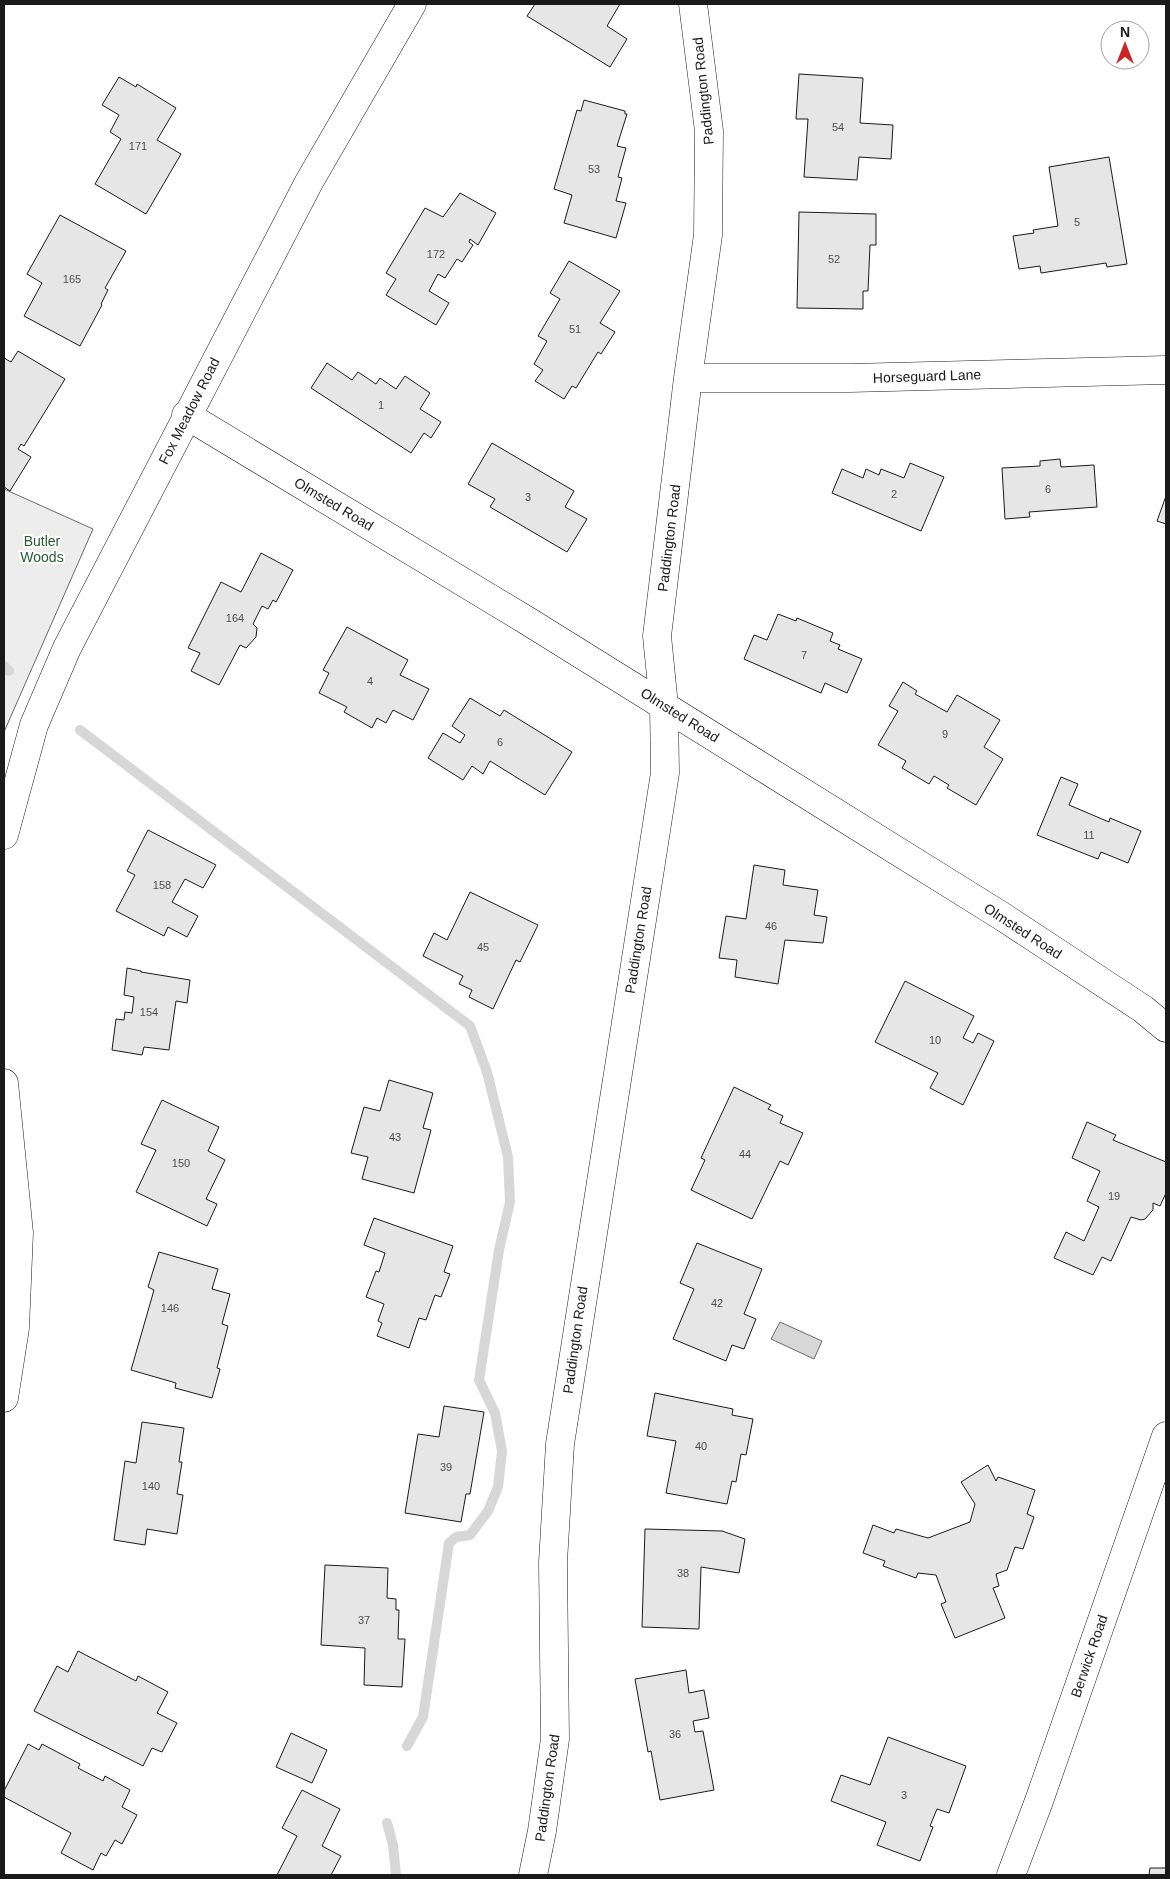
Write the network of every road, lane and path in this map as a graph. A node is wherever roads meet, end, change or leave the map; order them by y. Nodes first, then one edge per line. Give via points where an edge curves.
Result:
1 (412, 4) edge
2 (694, 4) edge
3 (1166, 370) edge
4 (688, 378) junction
5 (186, 415) junction
6 (664, 706) junction
7 (4, 835) edge
8 (1166, 1028) edge
9 (4, 1083) edge
10 (4, 1398) edge
11 (1166, 1436) edge
12 (533, 1875) edge
13 (1011, 1875) edge

1 - 5 street, Fox Meadow Road via 308,182
2 - 4 street, Paddington Road via 709,131 708,235
3 - 4 street, Horseguard Lane via 850,378
4 - 6 street, Paddington Road via 657,636
5 - 6 street, Olmsted Road
5 - 7 street, Fox Meadow Road via 67,648 34,725
6 - 8 street, Olmsted Road via 1000,915 1143,1009
6 - 12 street, Paddington Road via 665,773 560,1444 553,1562 555,1739
9 - 10 street via 19,1233 15,1328
11 - 13 street, Berwick Road

